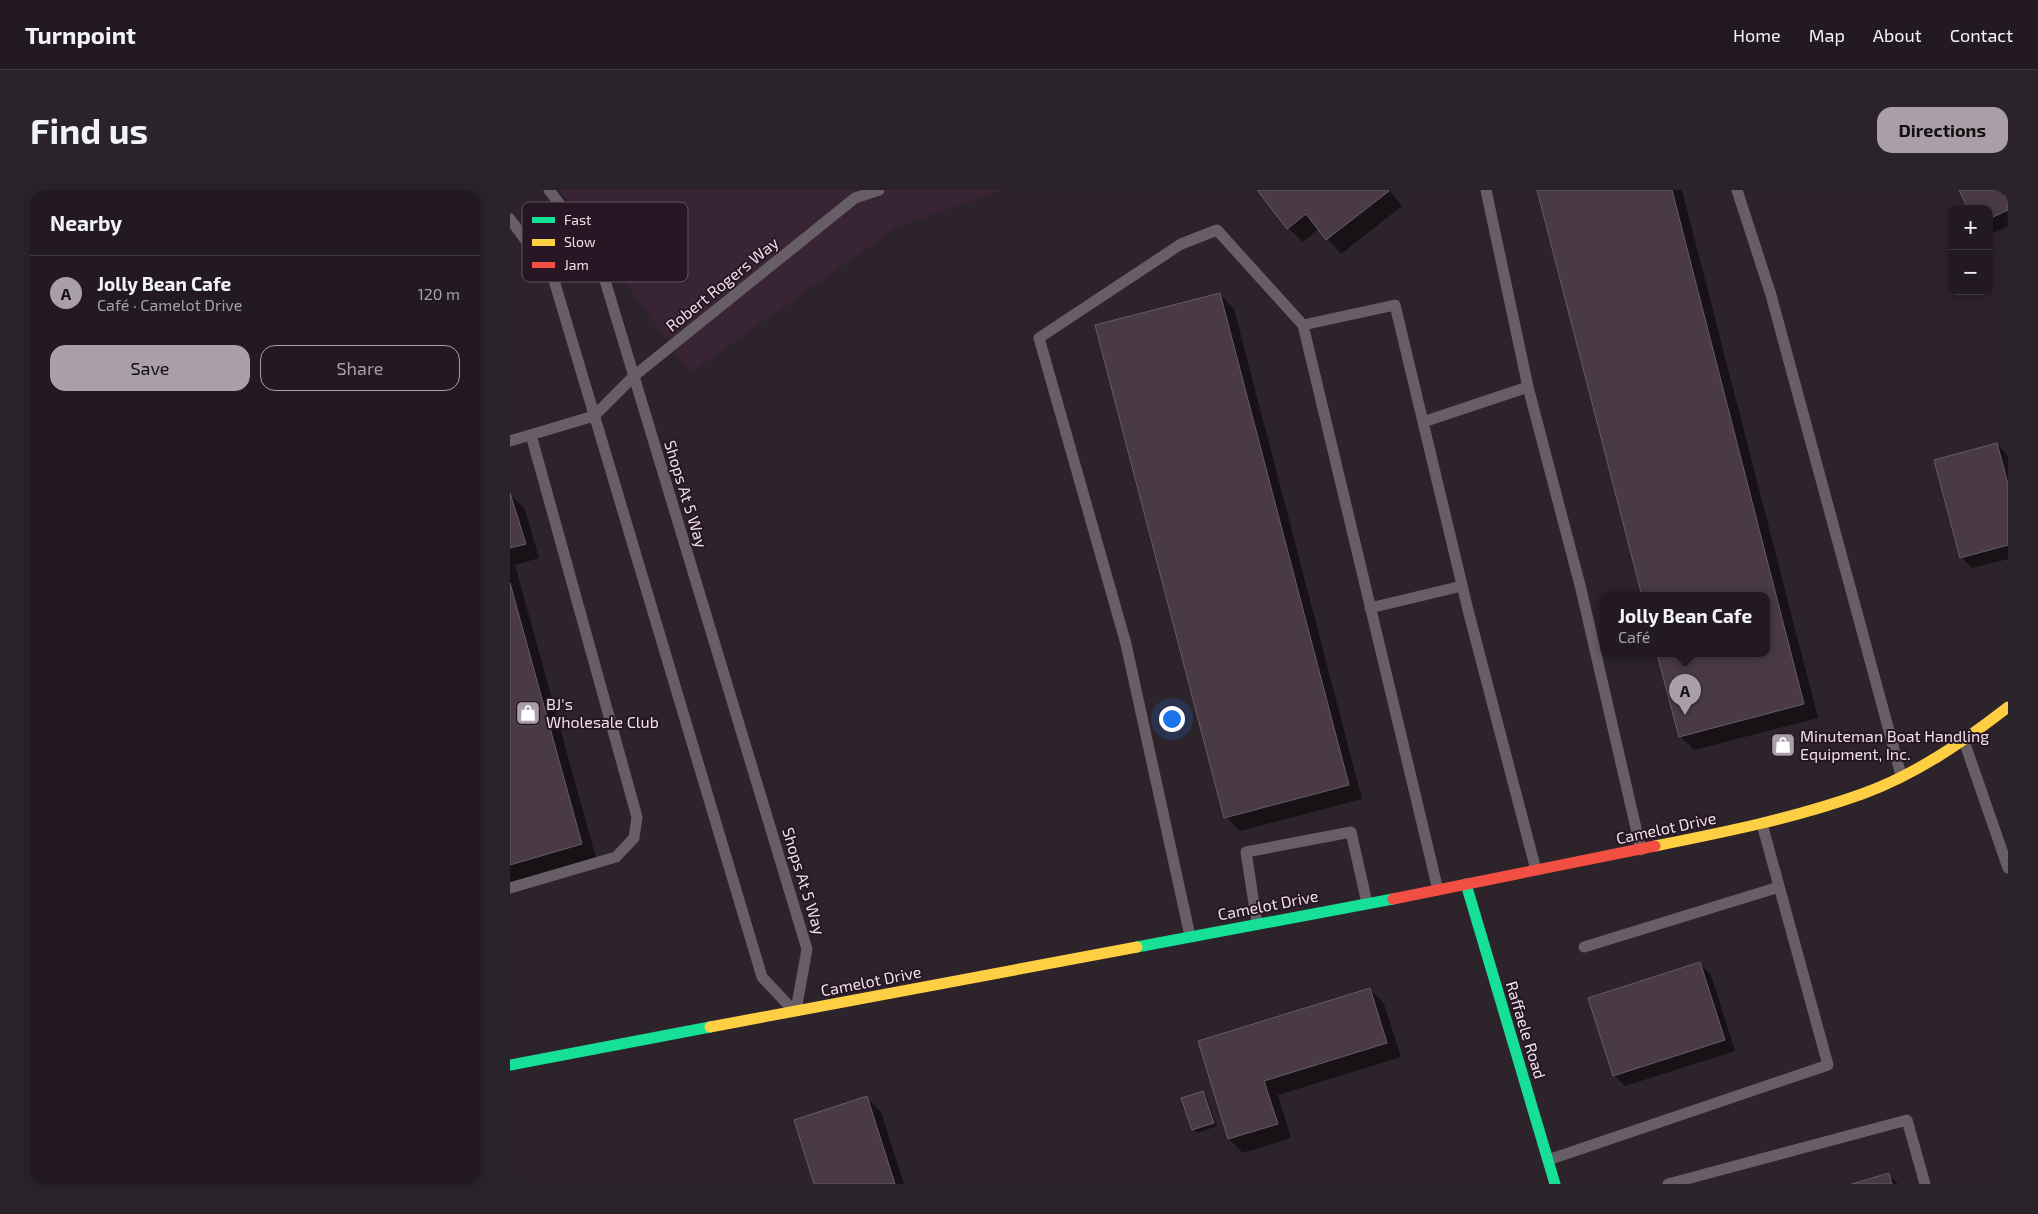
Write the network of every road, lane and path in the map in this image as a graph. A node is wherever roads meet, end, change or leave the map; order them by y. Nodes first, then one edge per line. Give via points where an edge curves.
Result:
1 (549, 190) edge
2 (879, 190) edge
3 (1486, 190) edge
4 (1737, 190) edge
5 (558, 202) edge
6 (510, 220) edge
7 (522, 236) edge
8 (554, 282) edge
9 (605, 282) edge
10 (1303, 325) junction
11 (634, 376) junction
12 (1528, 387) junction
13 (594, 416) junction
14 (1423, 422) junction
15 (531, 435) junction
16 (510, 441) edge
17 (1462, 586) junction
18 (1370, 608) junction
19 (2008, 708) edge
20 (1964, 741) junction
21 (1902, 776) junction
22 (1762, 824) junction
23 (1640, 850) junction
24 (2008, 868) edge
25 (1536, 870) junction
26 (1466, 884) junction
27 (1779, 887) junction
28 (510, 888) edge
29 (1438, 890) junction
30 (1367, 903) junction
31 (1257, 924) junction
32 (1190, 936) junction
33 (1584, 947) dead end
34 (796, 1012) junction
35 (510, 1065) edge
36 (1548, 1160) junction
37 (1555, 1184) edge
38 (1668, 1184) edge
39 (1925, 1184) edge

1 - 5 lane, Shops At 5 Way
2 - 11 lane, Robert Rogers Way via 855,198
3 - 12 lane
4 - 21 lane via 1771,295
6 - 7 lane
8 - 13 lane
9 - 11 lane, Shops At 5 Way
10 - 14 lane via 1395,305
10 - 18 lane
10 - 32 lane via 1216,230 1182,244 1038,338 1126,644
11 - 13 lane, Robert Rogers Way
11 - 34 lane, Shops At 5 Way via 807,949
12 - 14 lane
12 - 23 lane via 1581,588
13 - 15 lane
13 - 34 lane via 762,977
14 - 17 lane
15 - 16 lane
15 - 28 lane via 637,817 634,838 616,857
17 - 18 lane
17 - 25 lane
18 - 29 lane
19 - 20 street, Camelot Drive
20 - 21 street, Camelot Drive
20 - 24 lane
21 - 22 street, Camelot Drive via 1862,794
22 - 23 street, Camelot Drive
22 - 27 lane
23 - 25 street, Camelot Drive
25 - 26 street, Camelot Drive
26 - 29 street, Camelot Drive
26 - 36 street, Raffaele Road
27 - 33 lane
27 - 36 lane via 1828,1065
29 - 30 street, Camelot Drive
30 - 31 street, Camelot Drive
30 - 31 lane via 1350,832 1246,852
31 - 32 street, Camelot Drive
32 - 34 street, Camelot Drive
34 - 35 street, Camelot Drive
36 - 37 street, Raffaele Road
38 - 39 lane via 1907,1120

